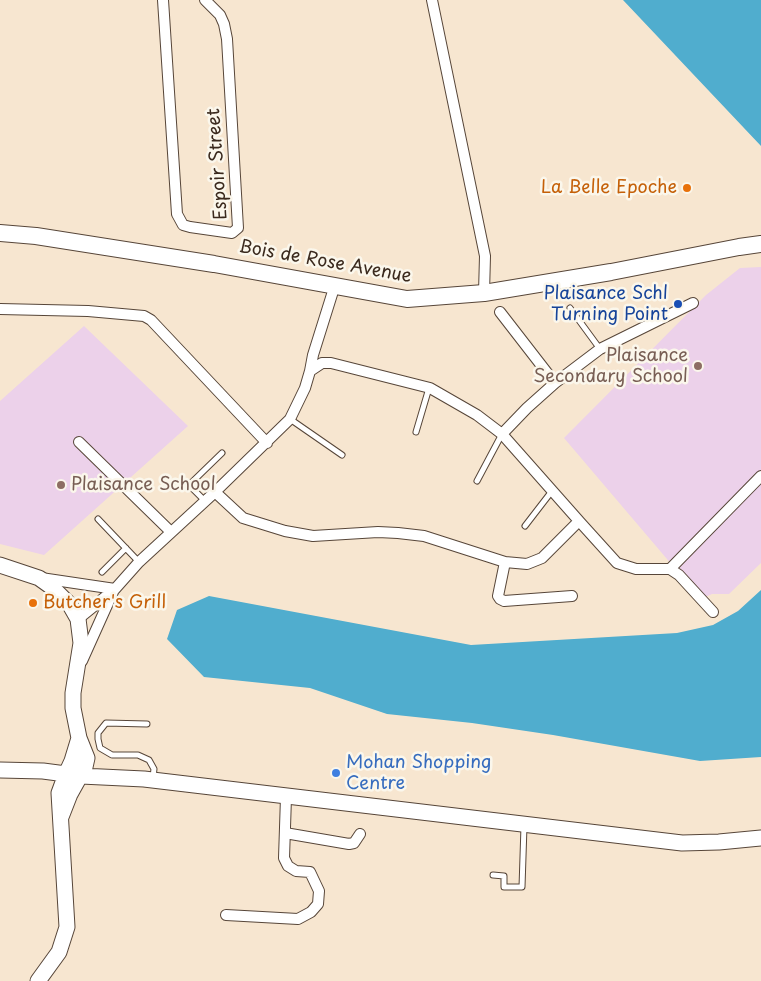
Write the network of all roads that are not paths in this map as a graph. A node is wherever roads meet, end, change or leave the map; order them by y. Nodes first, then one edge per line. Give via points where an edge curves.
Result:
1 (164, 0) edge
2 (205, 0) edge
3 (432, 0) edge
4 (0, 233) edge
5 (761, 244) edge
6 (334, 288) dead end
7 (484, 293) junction
8 (693, 303) dead end
9 (570, 308) dead end
10 (1, 310) edge
11 (500, 312) dead end
12 (600, 349) junction
13 (310, 371) junction
14 (555, 383) junction
15 (430, 388) junction
16 (290, 419) junction
17 (416, 432) dead end
18 (502, 434) junction
19 (79, 442) dead end
20 (267, 443) junction
21 (222, 453) dead end
22 (342, 455) dead end
23 (761, 476) edge
24 (477, 481) dead end
25 (552, 490) junction
26 (215, 492) junction
27 (205, 501) junction
28 (98, 519) dead end
29 (579, 521) junction
30 (525, 526) dead end
31 (171, 532) junction
32 (126, 548) junction
33 (139, 562) junction
34 (505, 562) junction
35 (0, 565) edge
36 (670, 569) junction
37 (102, 572) dead end
38 (38, 578) junction
39 (115, 589) junction
40 (572, 596) dead end
41 (713, 612) dead end
42 (78, 619) junction
43 (77, 673) junction
44 (147, 724) dead end
45 (0, 770) edge
46 (75, 771) junction
47 (153, 780) junction
48 (286, 797) junction
49 (524, 825) junction
50 (285, 833) junction
51 (360, 834) dead end
52 (761, 838) edge
53 (493, 875) dead end
54 (226, 915) dead end
55 (38, 981) edge

1 - 2 street, Espoir Street via 177,214 184,225 232,233 238,228 227,39 220,15
3 - 7 street via 485,256
4 - 7 main road, Bois de Rose Avenue via 214,264 407,299
5 - 7 main road, Bois de Rose Avenue
6 - 13 street
8 - 12 street
9 - 12 lane
10 - 20 street via 88,310 144,316 152,320
11 - 14 street
12 - 14 street
13 - 15 street via 322,363 331,363
13 - 16 street
14 - 18 street
15 - 17 lane
15 - 18 street via 477,414
16 - 20 street
16 - 22 lane
18 - 24 lane
18 - 25 street
19 - 31 street
20 - 26 street
21 - 27 lane via 190,485
23 - 36 street
25 - 29 street
25 - 30 lane
26 - 27 street
26 - 34 street via 243,518 285,532 313,536 378,532 424,536
27 - 31 street
28 - 32 lane
29 - 34 street via 542,558 527,564
29 - 36 street via 617,563 636,568
31 - 33 street
32 - 33 lane
32 - 37 lane
33 - 39 street
34 - 40 street via 500,599
35 - 38 main road
36 - 41 street
38 - 39 street
38 - 42 main road via 62,596
39 - 42 street
39 - 43 street
42 - 43 main road via 81,643
43 - 46 main road via 73,708 87,758
44 - 47 lane via 106,723 98,738 100,748 112,756 138,755 149,760 154,770
45 - 46 main road
46 - 47 main road via 94,768 118,778
46 - 55 main road via 61,817 67,927 58,952
47 - 48 main road
48 - 49 main road
48 - 50 street
49 - 52 main road via 682,843
49 - 53 lane via 522,887 504,887 504,876
50 - 51 street via 349,844 354,843
50 - 54 street via 284,858 296,871 310,872 319,891 318,904 298,919

